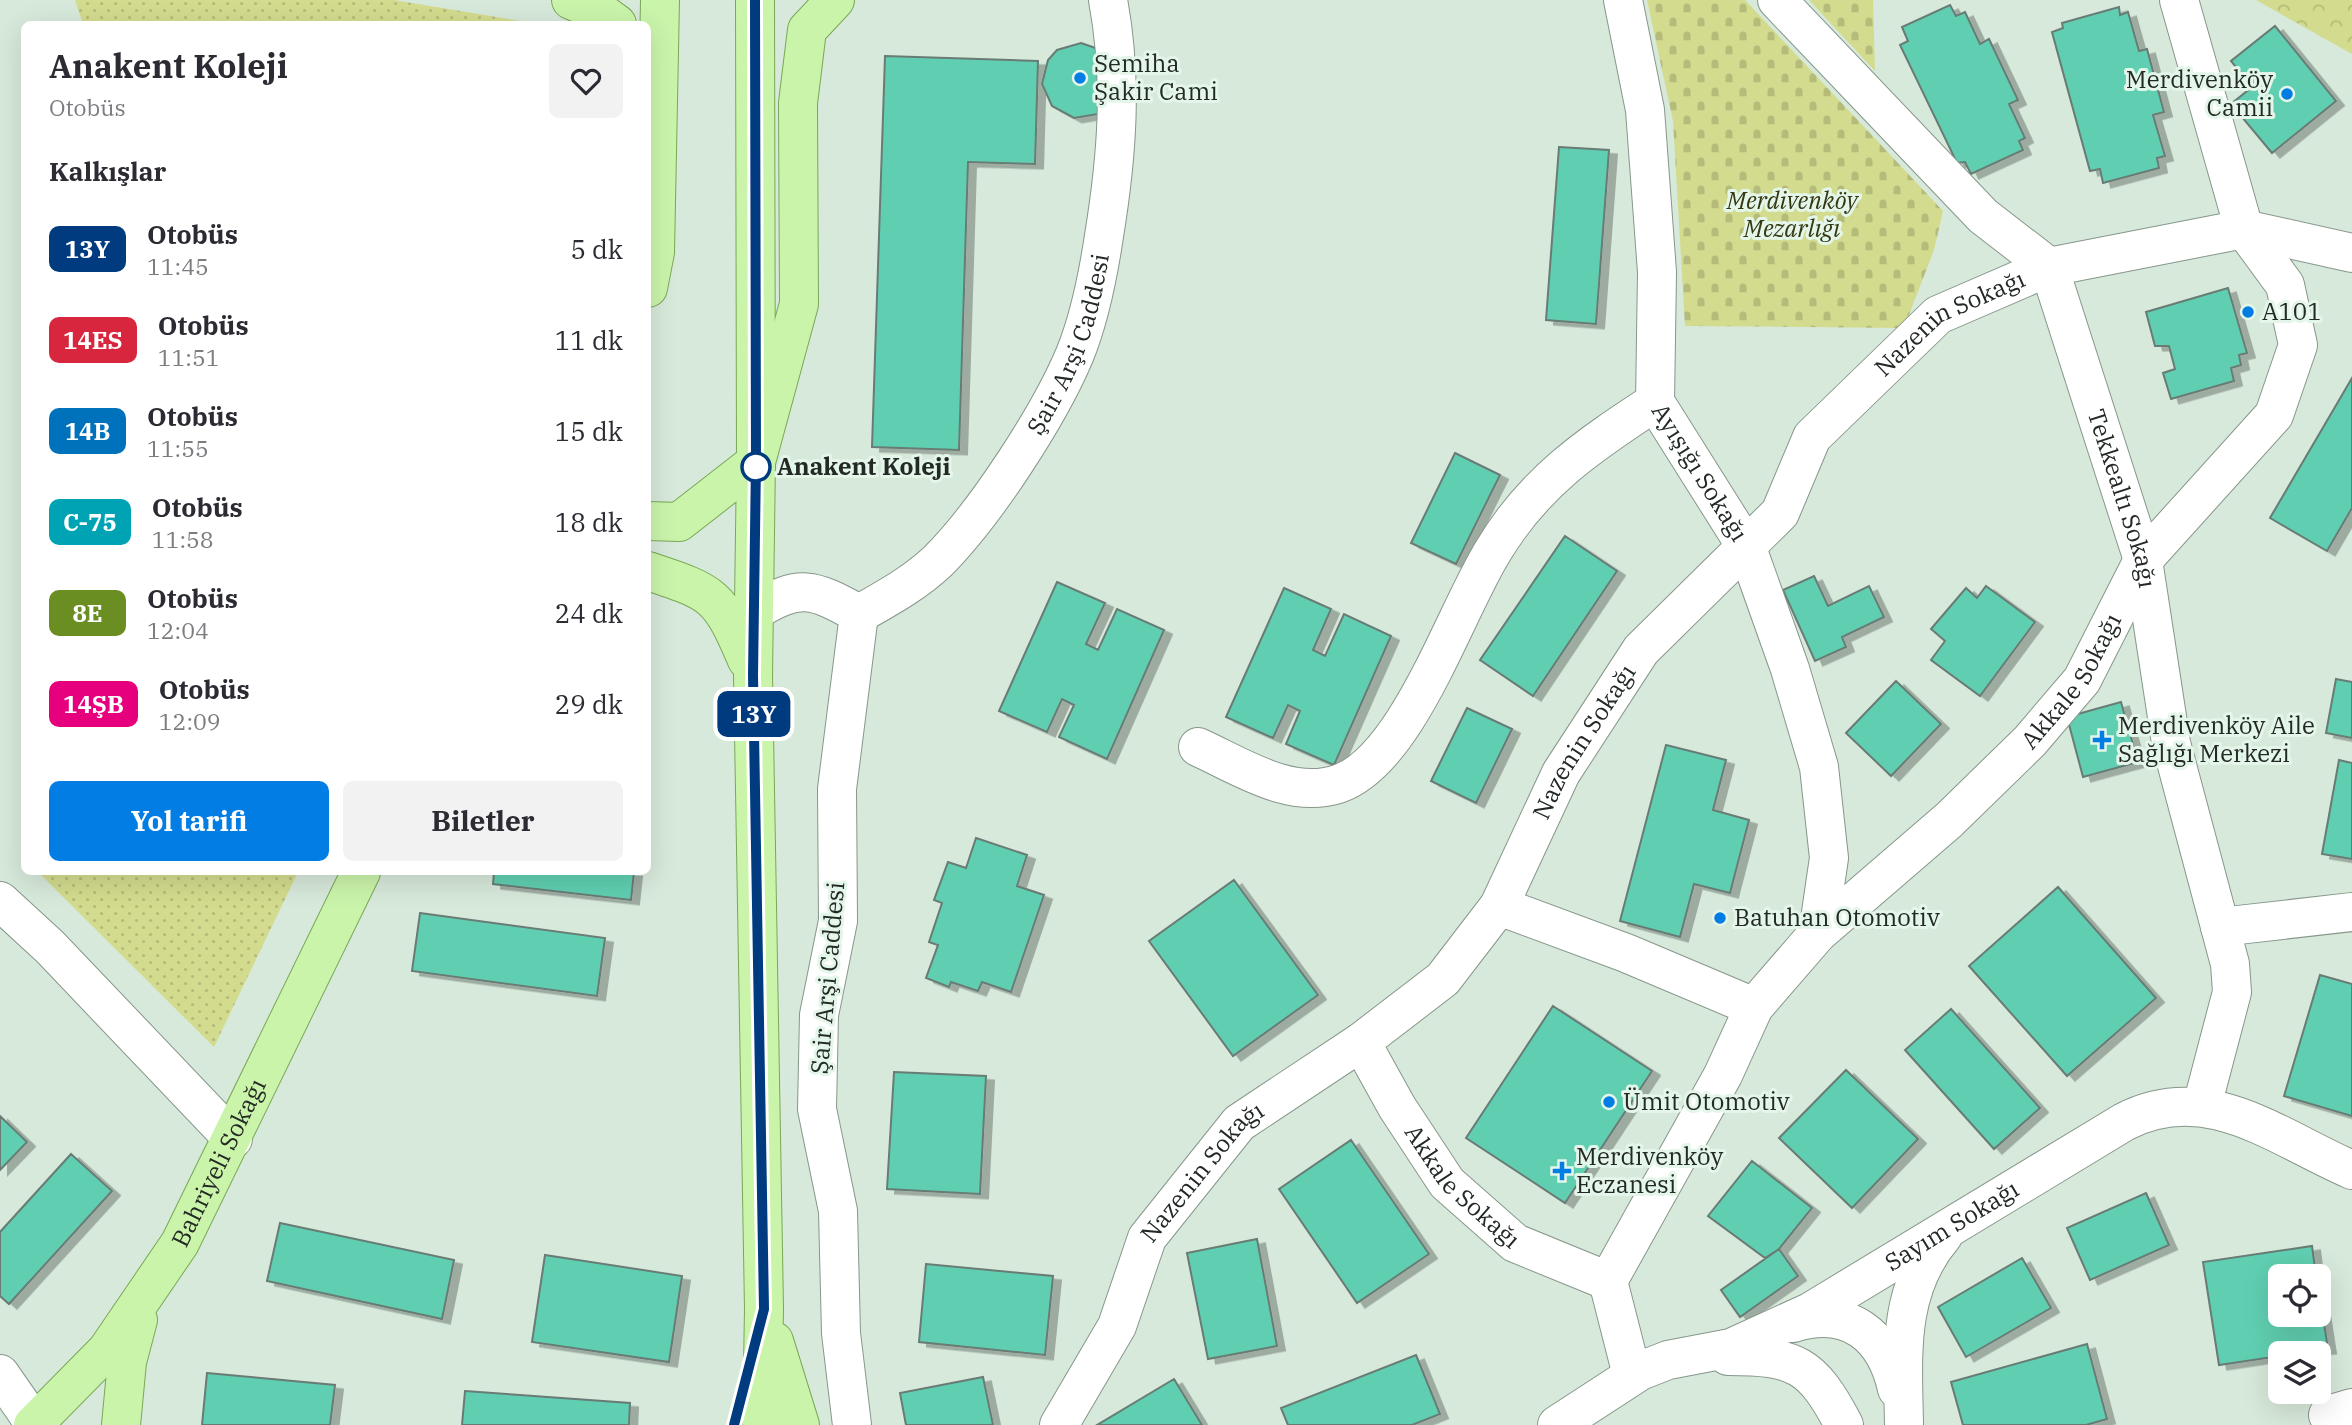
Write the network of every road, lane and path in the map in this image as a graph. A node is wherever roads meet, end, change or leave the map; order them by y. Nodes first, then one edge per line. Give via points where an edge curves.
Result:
1 (571, 0) edge
2 (660, 0) edge
3 (755, 0) edge
4 (835, 0) edge
5 (1108, 0) edge
6 (1623, 0) edge
7 (1777, 0) edge
8 (2179, 0) edge
9 (613, 21) edge
10 (654, 76) edge
11 (2244, 229) junction
12 (2352, 253) edge
13 (2049, 267) junction
14 (651, 273) edge
15 (1655, 402) junction
16 (756, 462) junction
17 (651, 521) edge
18 (1747, 548) junction
19 (2143, 560) junction
20 (651, 572) edge
21 (753, 612) junction
22 (859, 614) junction
23 (753, 675) junction
24 (1198, 747) dead end
25 (360, 875) edge
26 (0, 901) edge
27 (1499, 906) junction
28 (2352, 912) edge
29 (2220, 927) junction
30 (1818, 933) junction
31 (1754, 1007) junction
32 (1360, 1042) junction
33 (2202, 1106) junction
34 (233, 1139) junction
35 (2352, 1170) edge
36 (1951, 1226) junction
37 (1608, 1281) junction
38 (144, 1297) junction
39 (764, 1309) junction
40 (1782, 1327) junction
41 (1694, 1355) junction
42 (0, 1374) edge
43 (1632, 1375) junction
44 (33, 1424) edge
45 (121, 1425) edge
46 (734, 1425) edge
47 (762, 1425) edge
48 (800, 1425) edge
49 (852, 1425) edge
50 (1059, 1425) edge
51 (1557, 1425) edge
52 (1844, 1425) edge
53 (1904, 1425) edge

1 - 9 main road
2 - 10 main road
3 - 16 main road
4 - 16 main road via 807,30 798,103 799,304
5 - 22 street, Şair Arşi Caddesi via 1118,69 1114,176 1090,308 1075,355 1018,455 971,523 938,562 905,588
6 - 15 street, Ayışığı Sokağı via 1645,110 1657,272
7 - 13 street via 1983,216
8 - 11 street
10 - 14 main road via 655,252
11 - 12 street
11 - 13 street, Nazenin Sokağı
11 - 19 street, Akkale Sokağı via 2285,285 2298,345 2274,415
13 - 18 street, Nazenin Sokağı via 1938,315 1812,437 1780,513
13 - 19 street, Tekkealtı Sokağı
15 - 18 street, Ayışığı Sokağı
15 - 24 street via 1579,452 1544,482 1493,550 1422,690 1377,760 1356,776 1332,786 1283,786
16 - 17 main road via 679,522
16 - 21 main road
18 - 27 street, Nazenin Sokağı via 1641,650 1561,773
18 - 30 street, Ayışığı Sokağı via 1819,767 1829,858
19 - 29 street, Tekkealtı Sokağı via 2171,743
19 - 30 street, Akkale Sokağı via 2082,680 2029,741 1949,820
20 - 23 main road via 702,589 728,616
21 - 22 street via 784,593 821,593
21 - 23 main road
22 - 49 street, Şair Arşi Caddesi via 838,789 838,921 819,1015 817,1109 838,1211 841,1332
23 - 39 main road
25 - 34 main road, Bahriyeli Sokağı
26 - 34 street via 50,947
27 - 31 street
27 - 32 street, Nazenin Sokağı via 1443,979
28 - 29 street
29 - 33 street, Tekkealtı Sokağı via 2232,992
30 - 31 street, Akkale Sokağı
31 - 37 street, Akkale Sokağı via 1723,1075
32 - 37 street, Akkale Sokağı via 1447,1183 1515,1243
32 - 50 street, Nazenin Sokağı via 1239,1123 1147,1238 1117,1326
33 - 35 street, Sayım Sokağı via 2234,1115
33 - 36 street, Sayım Sokağı via 2169,1107 2137,1115
34 - 38 main road, Bahriyeli Sokağı via 180,1243
36 - 40 street, Sayım Sokağı
36 - 53 street via 1924,1260 1909,1298 1904,1328
37 - 43 street
38 - 44 main road, Bahriyeli Sokağı via 107,1350
38 - 45 main road via 127,1362
39 - 46 main road
39 - 47 main road
39 - 48 main road
40 - 41 street, Sayım Sokağı via 1731,1348
40 - 53 street via 1817,1319 1868,1332 1889,1360
41 - 43 street, Sayım Sokağı
41 - 52 street via 1760,1356 1797,1364 1822,1387
42 - 44 street
43 - 51 street, Sayım Sokağı

